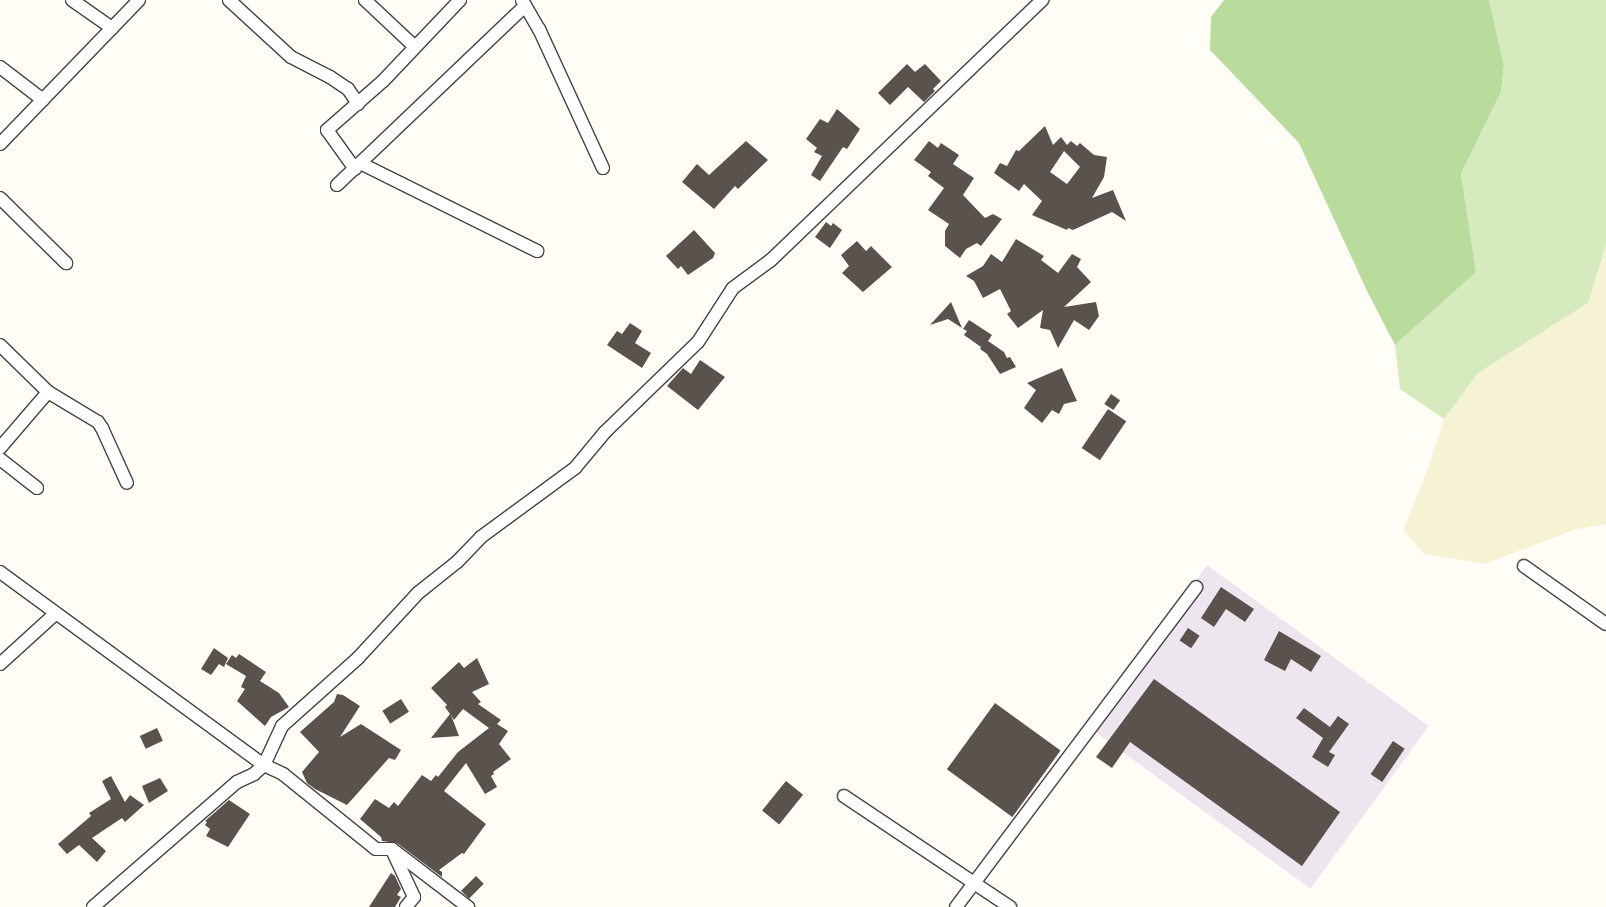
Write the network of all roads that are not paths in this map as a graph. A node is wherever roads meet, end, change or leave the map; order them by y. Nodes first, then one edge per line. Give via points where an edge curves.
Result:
1 (72, 0) edge
2 (139, 0) edge
3 (229, 0) edge
4 (365, 0) edge
5 (460, 0) edge
6 (1042, 0) edge
7 (523, 3) edge
8 (112, 28) junction
9 (414, 46) junction
10 (0, 67) edge
11 (43, 100) junction
12 (358, 104) junction
13 (0, 144) edge
14 (357, 166) junction
15 (603, 168) dead end
16 (337, 185) dead end
17 (0, 198) edge
18 (536, 251) dead end
19 (66, 264) dead end
20 (0, 345) edge
21 (48, 392) junction
22 (0, 448) edge
23 (0, 459) edge
24 (127, 483) dead end
25 (37, 488) dead end
26 (1524, 566) dead end
27 (0, 572) edge
28 (1196, 587) dead end
29 (55, 614) junction
30 (1606, 624) edge
31 (0, 664) edge
32 (264, 765) junction
33 (844, 796) dead end
34 (392, 850) junction
35 (974, 882) junction
36 (93, 907) edge
37 (406, 907) edge
38 (468, 907) edge
39 (956, 907) edge
40 (1010, 907) edge

1 - 8 street
2 - 8 street
3 - 12 street via 291,57 330,76 348,89
4 - 9 street
5 - 9 street
6 - 32 street via 771,260 733,288 698,342 604,432 574,468 481,537 457,562 418,593 358,658 282,726
7 - 14 street
7 - 15 street via 540,29
8 - 11 street
9 - 12 street
10 - 11 street
11 - 13 street
12 - 14 street via 327,130
14 - 16 street
14 - 18 street
17 - 19 street
20 - 21 street
21 - 22 street
21 - 24 street via 98,422
23 - 25 street
26 - 30 street
27 - 29 street
28 - 35 street
29 - 31 street
29 - 32 street
32 - 34 street via 283,774 376,849
32 - 36 street via 237,782
33 - 35 street
34 - 37 street via 414,897
34 - 38 street
35 - 39 street
35 - 40 street

